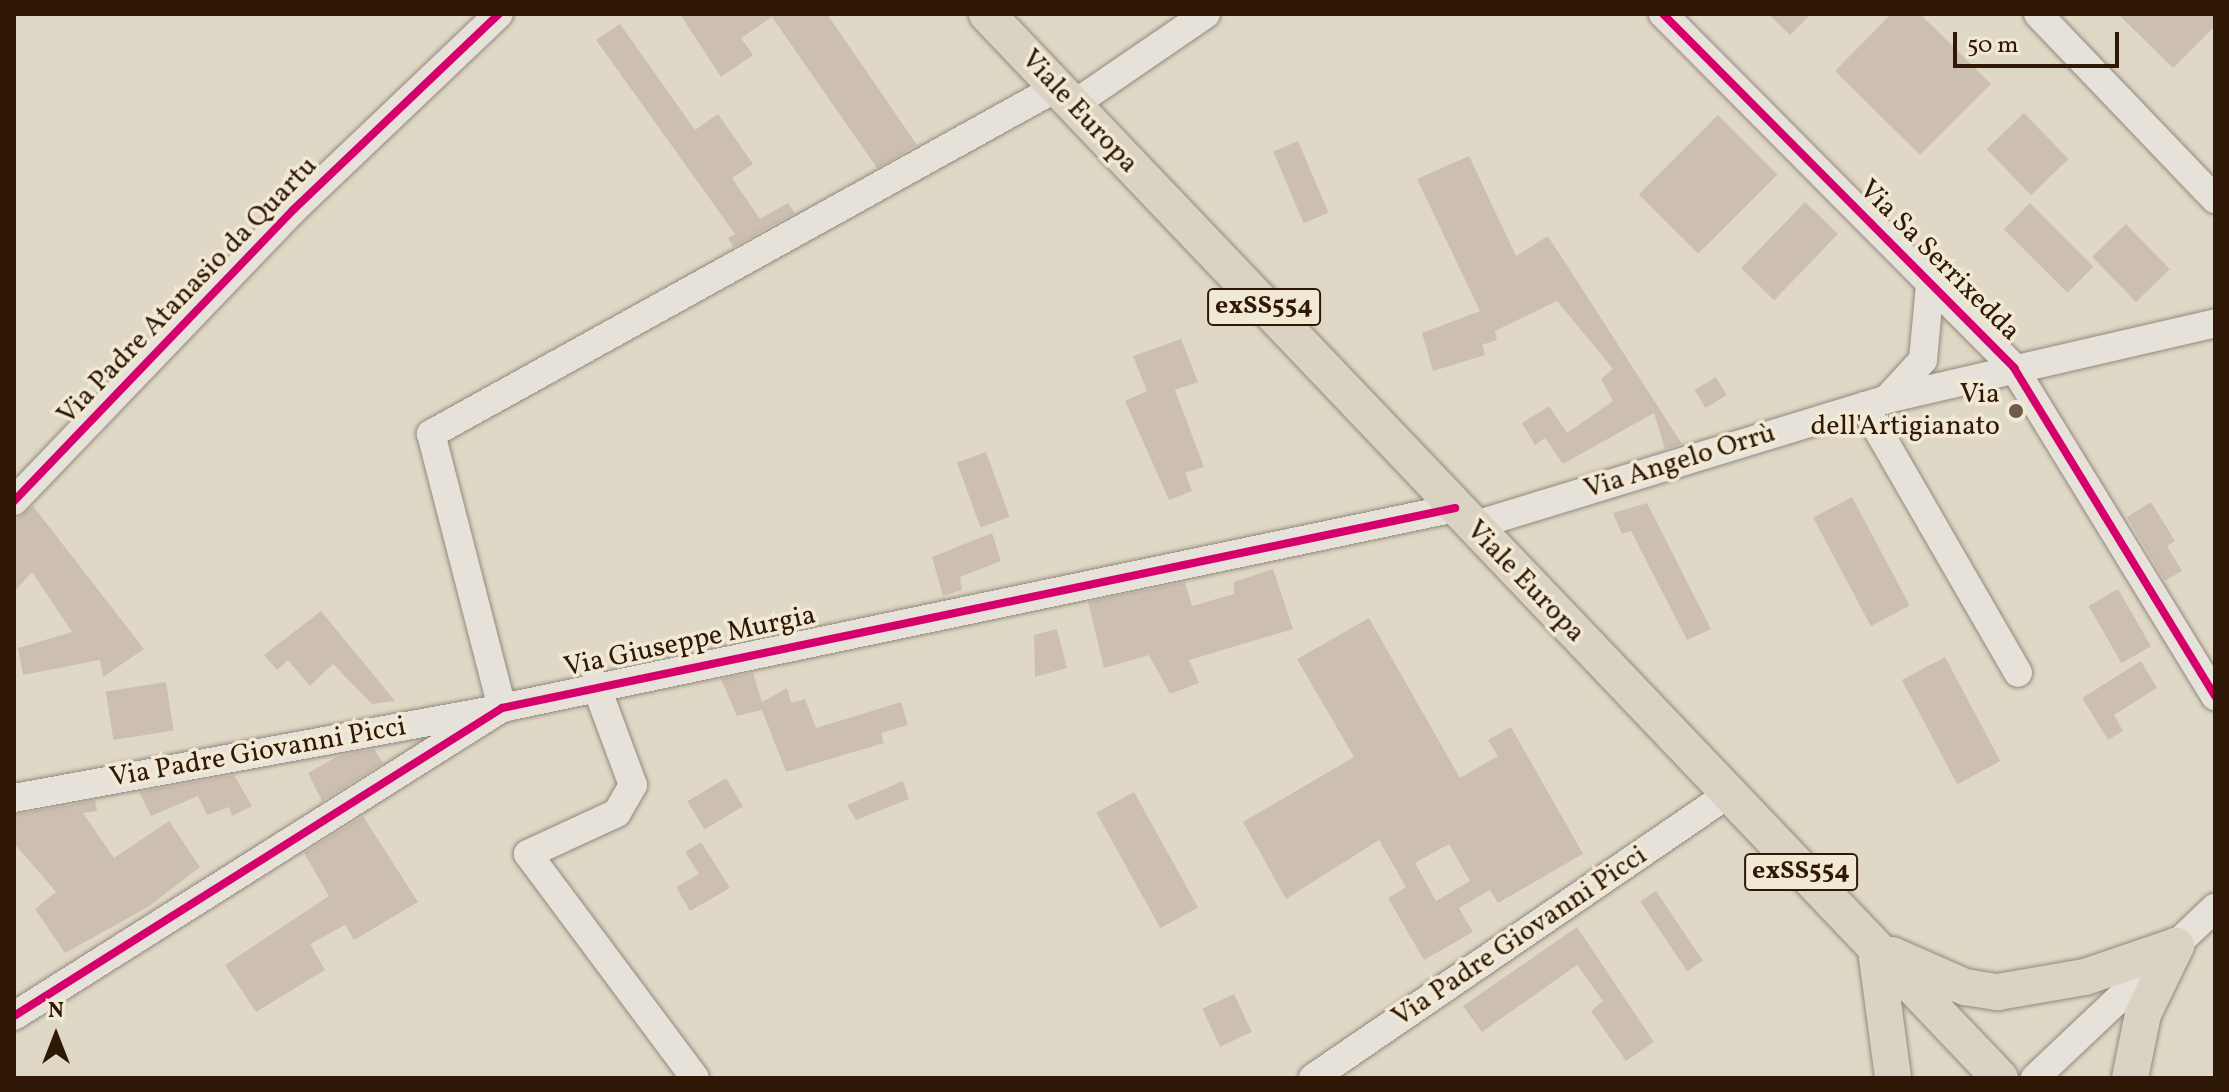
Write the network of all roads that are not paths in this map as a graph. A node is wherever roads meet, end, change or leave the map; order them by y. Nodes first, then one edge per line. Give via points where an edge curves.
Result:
1 (499, 14) edge
2 (987, 14) edge
3 (1206, 14) edge
4 (1663, 14) edge
5 (2038, 14) edge
6 (1065, 96) junction
7 (2215, 199) edge
8 (1930, 284) junction
9 (2211, 320) edge
10 (2014, 368) junction
11 (1875, 402) junction
12 (14, 501) edge
13 (1464, 517) junction
14 (2018, 673) dead end
15 (595, 683) junction
16 (2215, 696) edge
17 (502, 708) junction
18 (1727, 795) junction
19 (14, 798) edge
20 (2215, 908) edge
21 (2176, 946) junction
22 (1875, 949) junction
23 (14, 1016) edge
24 (695, 1078) edge
25 (1313, 1078) edge
26 (1893, 1078) edge
27 (2000, 1078) edge
28 (2035, 1078) edge
29 (2130, 1078) edge

1 - 12 street, Via Padre Atanasio da Quartu via 293,210
2 - 6 main road, Viale Europa / exSS554
3 - 6 street
4 - 8 street, Via Sa Serrixedda
5 - 7 street
6 - 13 main road, Viale Europa / exSS554
6 - 17 street via 431,434
8 - 10 street, Via Sa Serrixedda
8 - 11 street via 1923,360
9 - 10 street, Via Angelo Orrù
10 - 11 street, Via Angelo Orrù
10 - 16 street, Via Sa Serrixedda
11 - 13 street, Via Angelo Orrù
11 - 14 street
13 - 15 street, Via Giuseppe Murgia
13 - 18 main road, Viale Europa / exSS554
15 - 17 street, Via Giuseppe Murgia
15 - 24 street via 633,785 617,813 528,854
17 - 19 street, Via Padre Giovanni Picci
17 - 23 street, Via Giuseppe Murgia
18 - 22 main road, Viale Europa / exSS554
18 - 25 street, Via Padre Giovanni Picci
20 - 21 street
21 - 22 main road via 2085,977 1998,992 1965,987
21 - 28 street
21 - 29 main road via 2143,1014
22 - 26 main road
22 - 27 main road, Viale Europa / exSS554

